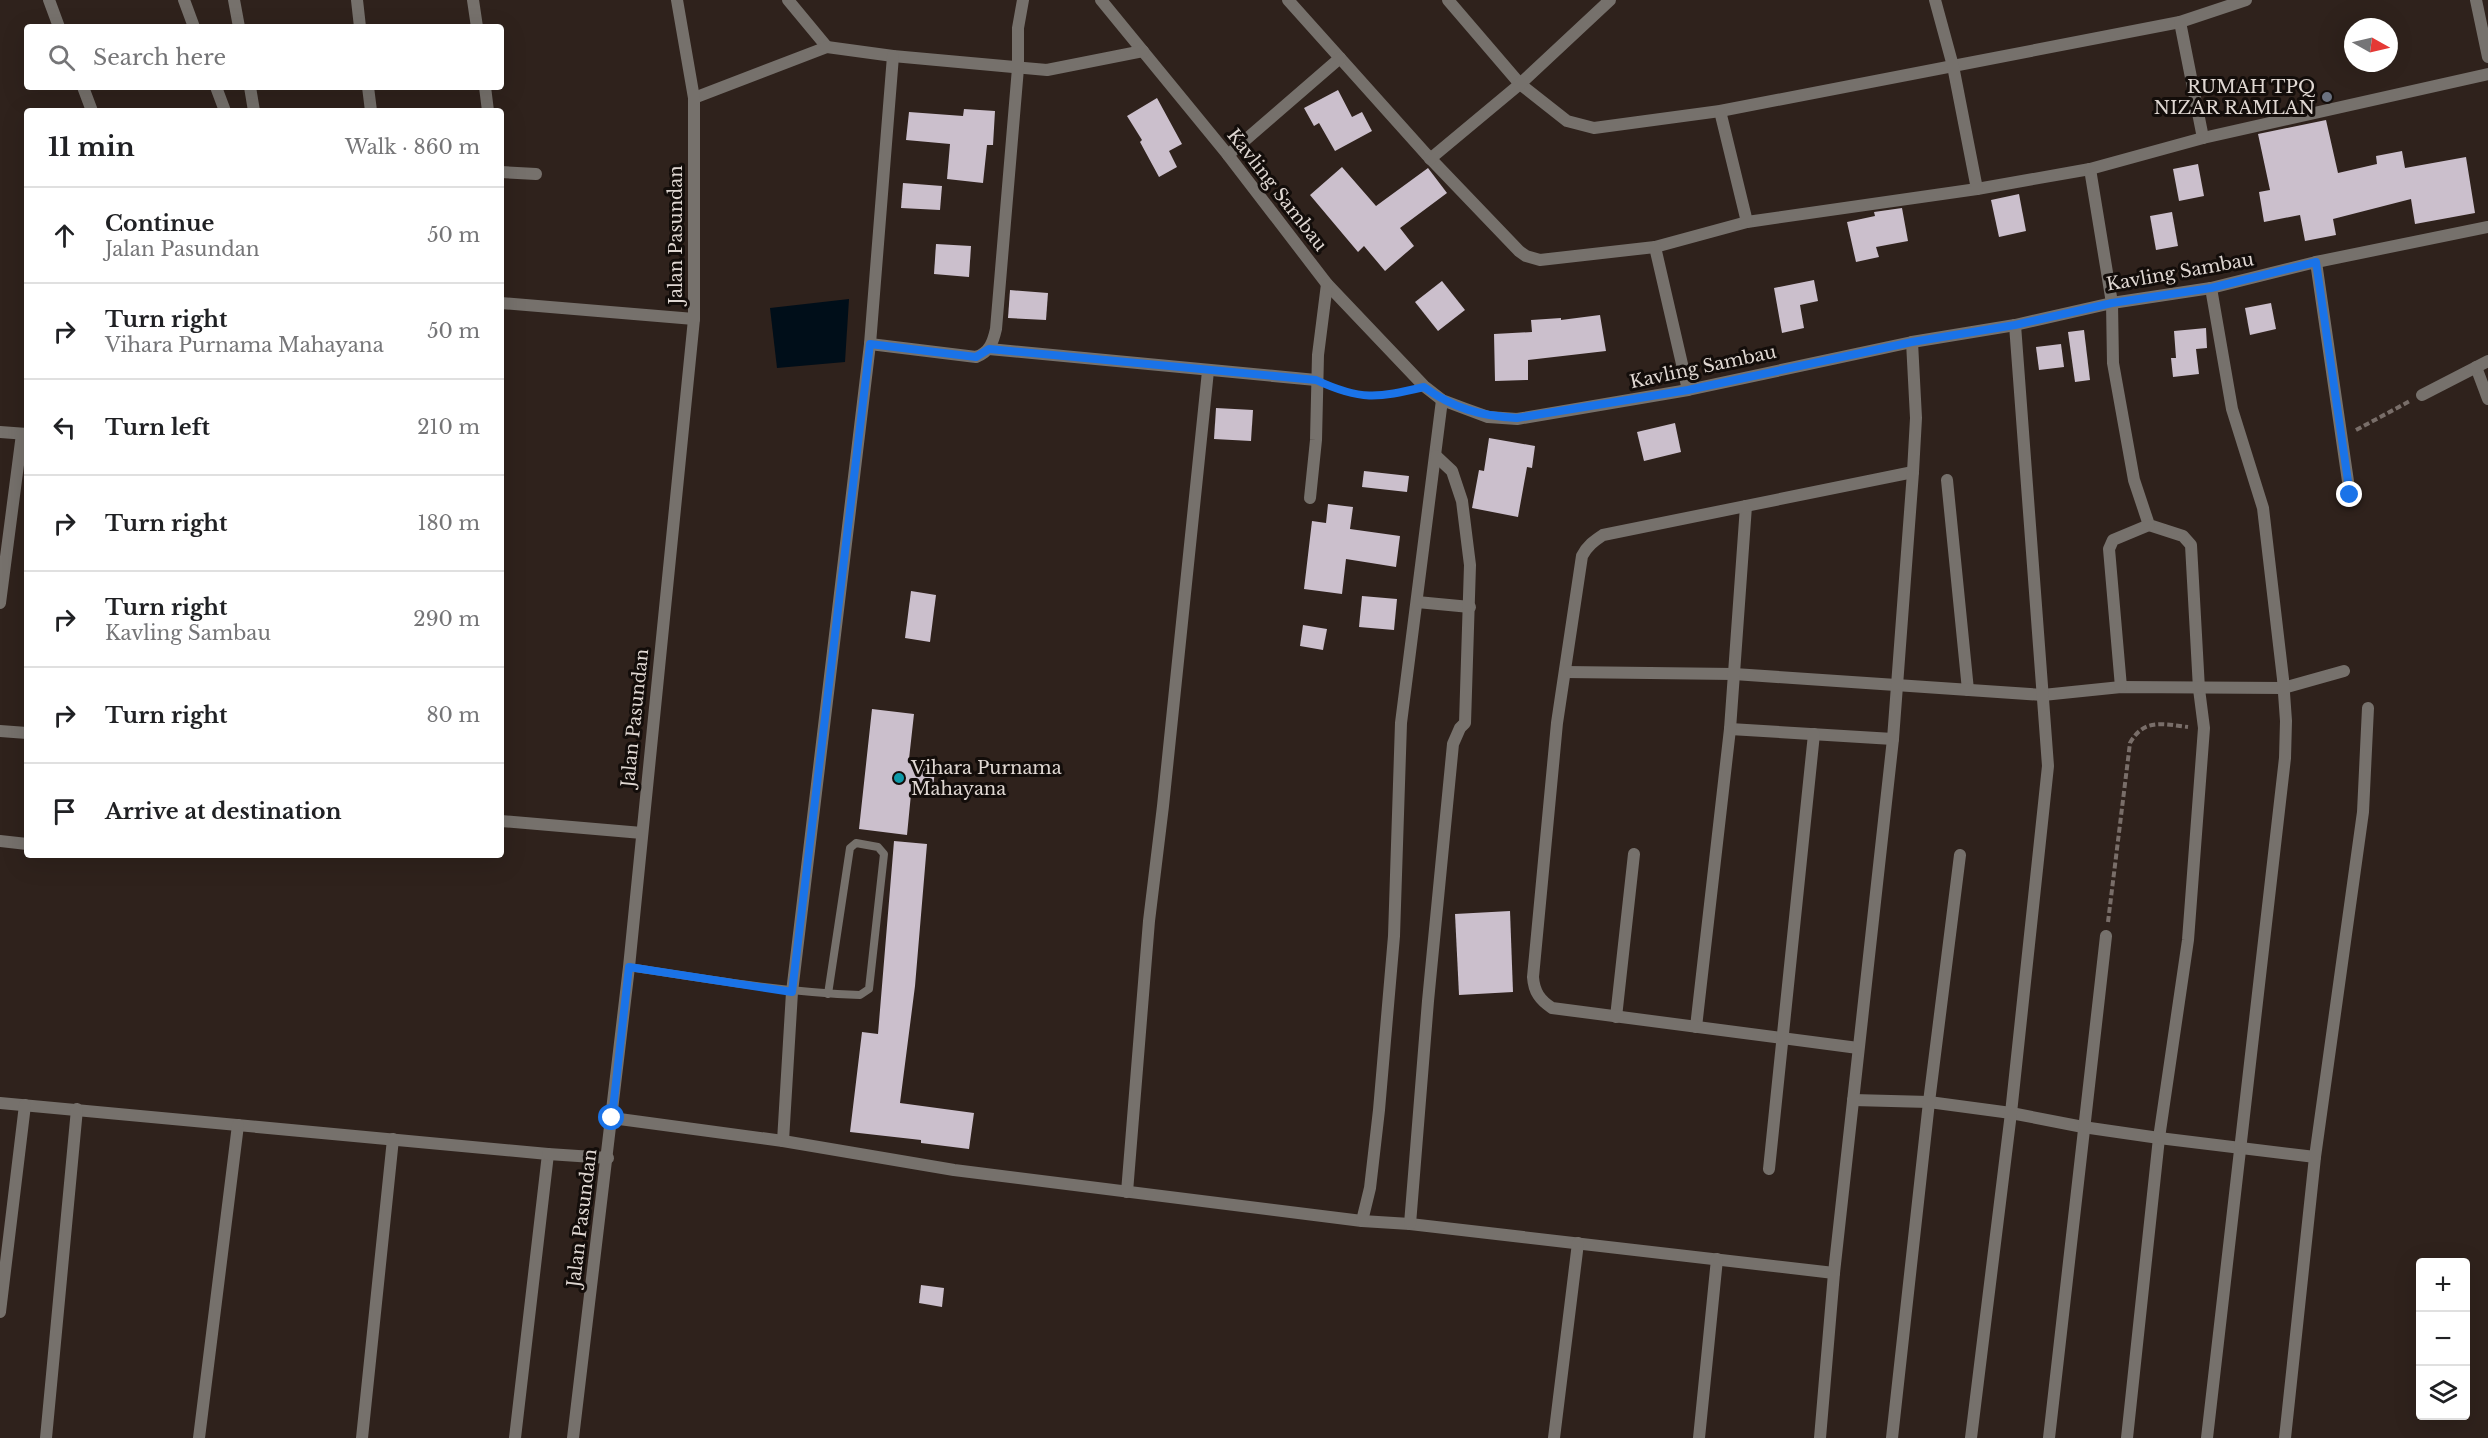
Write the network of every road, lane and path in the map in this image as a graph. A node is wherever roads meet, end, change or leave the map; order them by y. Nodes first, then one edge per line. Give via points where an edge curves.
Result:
1 (49, 0) edge
2 (184, 0) edge
3 (234, 0) edge
4 (357, 0) edge
5 (474, 0) edge
6 (677, 0) edge
7 (788, 0) edge
8 (1023, 0) edge
9 (1101, 0) edge
10 (1288, 0) edge
11 (1448, 0) edge
12 (1610, 0) edge
13 (1935, 0) edge
14 (2246, 0) edge
15 (2476, 0) edge
16 (2222, 3) edge
17 (2180, 22) junction
18 (58, 24) edge
19 (193, 24) edge
20 (238, 24) edge
21 (360, 24) edge
22 (477, 24) edge
23 (827, 47) junction
24 (1143, 51) junction
25 (893, 56) junction
26 (2488, 57) edge
27 (1340, 58) junction
28 (1953, 66) junction
29 (1018, 68) junction
30 (2488, 74) edge
31 (1520, 84) junction
32 (84, 90) edge
33 (217, 90) edge
34 (250, 90) edge
35 (368, 90) edge
36 (485, 90) edge
37 (694, 98) junction
38 (91, 108) edge
39 (224, 108) edge
40 (254, 108) edge
41 (371, 108) edge
42 (488, 108) edge
43 (1720, 111) junction
44 (2203, 138) junction
45 (1228, 154) junction
46 (1430, 159) junction
47 (2090, 169) junction
48 (504, 172) edge
49 (536, 174) dead end
50 (1977, 189) junction
51 (1747, 222) junction
52 (2488, 227) edge
53 (1656, 247) junction
54 (2316, 262) junction
55 (1326, 284) junction
56 (2211, 288) junction
57 (504, 303) edge
58 (2112, 303) junction
59 (694, 319) junction
60 (2015, 325) junction
61 (1912, 342) junction
62 (870, 344) junction
63 (989, 349) junction
64 (2488, 361) edge
65 (2476, 367) junction
66 (1208, 371) junction
67 (1316, 380) junction
68 (1424, 387) junction
69 (1688, 390) junction
70 (2422, 395) joint
71 (2488, 399) edge
72 (1442, 400) junction
73 (0, 432) edge
74 (24, 434) edge
75 (2341, 439) junction
76 (1436, 456) junction
77 (1913, 472) junction
78 (1947, 480) dead end
79 (2350, 495) dead end
80 (1310, 498) dead end
81 (1746, 506) junction
82 (2149, 525) junction
83 (1417, 602) junction
84 (0, 603) edge
85 (1470, 607) junction
86 (2344, 671) dead end
87 (1565, 672) junction
88 (1734, 674) junction
89 (1897, 687) junction
90 (2121, 687) junction
91 (2283, 688) junction
92 (2199, 689) junction
93 (1968, 690) junction
94 (2043, 695) junction
95 (2368, 708) dead end
96 (2204, 728) junction
97 (1730, 729) junction
98 (0, 730) edge
99 (24, 733) edge
100 (1814, 734) junction
101 (1893, 739) junction
102 (504, 821) edge
103 (642, 833) junction
104 (0, 841) edge
105 (24, 844) edge
106 (1634, 854) dead end
107 (1960, 855) dead end
108 (2106, 936) joint
109 (629, 967) junction
110 (792, 992) junction
111 (828, 994) junction
112 (1616, 1017) junction
113 (1696, 1028) junction
114 (1783, 1040) junction
115 (1858, 1048) junction
116 (1853, 1100) junction
117 (1929, 1101) junction
118 (0, 1103) edge
119 (25, 1105) junction
120 (77, 1109) junction
121 (2011, 1113) junction
122 (612, 1118) junction
123 (238, 1125) junction
124 (2084, 1127) junction
125 (2159, 1138) junction
126 (393, 1139) junction
127 (783, 1141) junction
128 (2238, 1149) junction
129 (548, 1154) junction
130 (2315, 1157) junction
131 (608, 1158) junction
132 (1769, 1168) dead end
133 (1127, 1192) junction
134 (1362, 1221) junction
135 (1410, 1224) junction
136 (1578, 1243) junction
137 (1717, 1259) junction
138 (1834, 1273) junction
139 (0, 1312) edge
140 (46, 1438) edge
141 (199, 1438) edge
142 (362, 1438) edge
143 (514, 1438) edge
144 (573, 1438) edge
145 (1554, 1438) edge
146 (1699, 1438) edge
147 (1820, 1438) edge
148 (1892, 1438) edge
149 (1971, 1438) edge
150 (2049, 1438) edge
151 (2127, 1438) edge
152 (2207, 1438) edge
153 (2285, 1438) edge

1 - 18 street
2 - 19 street
3 - 20 street
4 - 21 street
5 - 22 street
6 - 37 street, Jalan Pasundan
7 - 23 street
8 - 29 street
9 - 24 street, Kavling Sambau
10 - 27 street
11 - 31 street
12 - 31 street
13 - 28 street
14 - 16 street
15 - 26 street
16 - 17 street
17 - 28 street
17 - 44 street
23 - 25 street
23 - 37 street
24 - 29 street via 1047,70
24 - 45 street, Kavling Sambau
25 - 29 street
25 - 62 street
27 - 45 street
27 - 46 street
28 - 43 street
28 - 50 street
29 - 63 street via 996,329
30 - 44 street
31 - 43 street via 1567,121 1588,127 1610,128
31 - 46 street
32 - 38 street
33 - 39 street
34 - 40 street
35 - 41 street
36 - 42 street
37 - 59 street, Jalan Pasundan
43 - 51 street
44 - 47 street
45 - 55 street, Kavling Sambau
46 - 53 street via 1526,256 1549,260
47 - 50 street
47 - 58 street
48 - 49 street
50 - 51 street
51 - 53 street
52 - 54 street, Kavling Sambau
53 - 69 street
54 - 56 street, Kavling Sambau
54 - 75 street
55 - 67 street
55 - 68 street, Kavling Sambau
56 - 58 street, Kavling Sambau
56 - 91 street via 2232,409 2264,508
57 - 59 street
58 - 60 street, Kavling Sambau
58 - 82 street via 2113,363 2134,480
59 - 103 street, Jalan Pasundan
60 - 61 street, Kavling Sambau
60 - 94 street
61 - 69 street, Kavling Sambau
61 - 77 street via 1916,418
62 - 63 street via 976,357
62 - 110 street
63 - 66 street
64 - 65 street
65 - 70 street
65 - 71 street
66 - 67 street
66 - 133 street via 1149,921
67 - 68 path via 1364,397
67 - 80 street via 1316,440
68 - 72 street, Kavling Sambau
69 - 72 street, Kavling Sambau via 1517,418 1488,417
70 - 75 path
72 - 76 street
73 - 74 street
74 - 84 street
75 - 79 street
76 - 83 street
76 - 85 street via 1452,471 1461,501 1470,565
77 - 81 street
77 - 89 street
78 - 93 street
81 - 87 street via 1604,535 1590,544 1582,556
81 - 88 street
82 - 90 street via 2113,540 2109,549
82 - 92 street via 2183,536 2191,545
83 - 85 street
83 - 134 street via 1401,723 1394,936 1379,1110
85 - 135 street via 1465,723 1453,744
86 - 91 street
87 - 88 street
87 - 112 street via 1534,987 1552,1008
88 - 89 street
88 - 97 street
89 - 93 street
89 - 101 street
90 - 92 street
90 - 94 street
91 - 92 street
91 - 128 street via 2284,758
92 - 96 street
93 - 94 street
94 - 121 street via 2049,766
95 - 130 street via 2363,812
96 - 108 path via 2150,725 2137,730 2130,743
96 - 125 street via 2188,940
97 - 100 street
97 - 113 street
98 - 99 street
100 - 101 street
100 - 114 street
101 - 115 street
102 - 103 street
103 - 109 street, Jalan Pasundan
104 - 105 street
106 - 112 street
107 - 117 street
108 - 124 street
109 - 110 lane
109 - 122 street, Jalan Pasundan
110 - 111 lane
110 - 127 street
111 - 111 lane via 860,995 868,989 884,854 878,847 856,843 850,848
112 - 113 street
113 - 114 street
114 - 115 street
114 - 132 street
115 - 116 street
116 - 117 street
116 - 138 street
117 - 121 street
117 - 148 street
118 - 119 street
119 - 120 street
119 - 139 street
120 - 123 street
120 - 140 street
121 - 124 street
121 - 149 street
122 - 127 street
122 - 131 street, Jalan Pasundan
123 - 126 street
123 - 141 street
124 - 125 street
124 - 150 street
125 - 128 street
125 - 151 street
126 - 129 street
126 - 142 street
127 - 133 street via 954,1170
128 - 130 street
128 - 152 street
129 - 131 street
129 - 143 street
130 - 153 street
131 - 144 street, Jalan Pasundan
133 - 134 street
134 - 135 street
135 - 136 street
136 - 137 street
136 - 145 street
137 - 138 street
137 - 146 street
138 - 147 street

